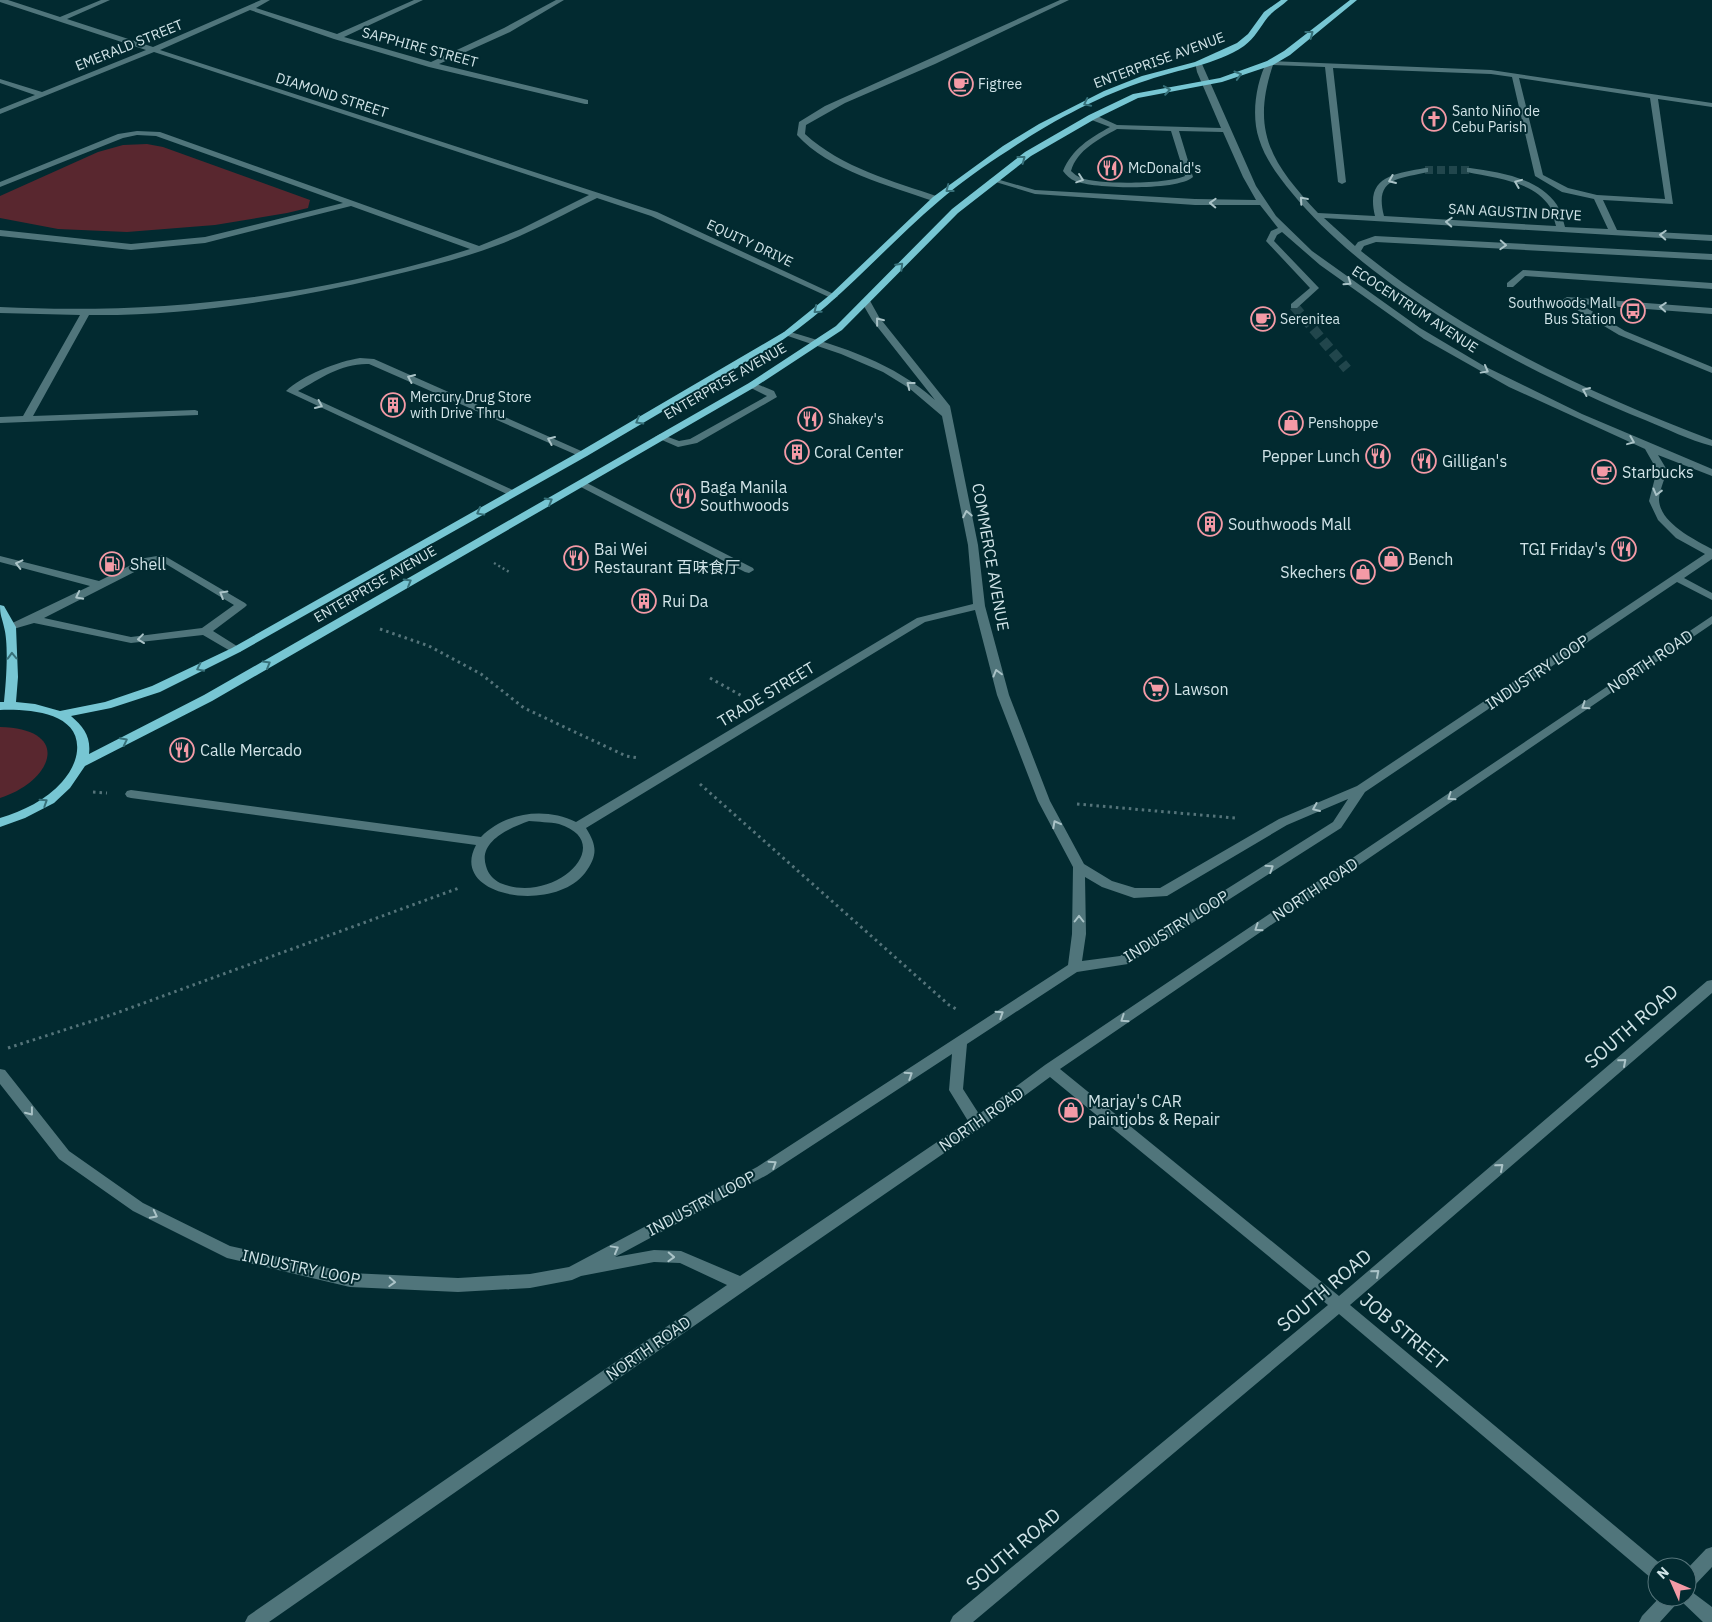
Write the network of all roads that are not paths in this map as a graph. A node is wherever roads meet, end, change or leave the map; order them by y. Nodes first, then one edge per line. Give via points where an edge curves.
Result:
1 (1, 0) edge
2 (107, 0) edge
3 (267, 0) edge
4 (420, 0) edge
5 (561, 0) edge
6 (1066, 0) edge
7 (1285, 0) edge
8 (1354, 0) edge
9 (250, 8) junction
10 (62, 19) junction
11 (337, 37) junction
12 (153, 50) junction
13 (1270, 63) junction
14 (1198, 64) junction
15 (432, 65) junction
16 (1329, 66) junction
17 (1515, 76) junction
18 (0, 81) edge
19 (1205, 83) junction
20 (40, 94) junction
21 (1654, 97) junction
22 (585, 102) dead end
23 (1712, 105) edge
24 (0, 112) edge
25 (1092, 117) junction
26 (1116, 127) junction
27 (1174, 129) junction
28 (1226, 130) junction
29 (1425, 170) tunnel mouth
30 (1470, 170) tunnel mouth
31 (993, 180) junction
32 (1342, 182) dead end
33 (0, 185) edge
34 (596, 195) junction
35 (1597, 197) junction
36 (936, 199) junction
37 (1262, 203) junction
38 (350, 204) junction
39 (654, 214) joint
40 (1316, 215) junction
41 (1380, 218) junction
42 (1561, 228) junction
43 (1282, 229) junction
44 (1614, 232) junction
45 (0, 233) edge
46 (1712, 238) edge
47 (479, 249) junction
48 (1356, 253) junction
49 (1712, 257) edge
50 (1510, 285) dead end
51 (1712, 286) edge
52 (834, 296) junction
53 (866, 302) junction
54 (1294, 306) dead end
55 (0, 310) edge
56 (1712, 311) edge
57 (86, 313) junction
58 (787, 334) junction
59 (818, 344) junction
60 (1712, 370) edge
61 (752, 385) junction
62 (195, 413) dead end
63 (948, 416) junction
64 (0, 420) edge
65 (26, 420) junction
66 (660, 437) junction
67 (1712, 443) edge
68 (1649, 448) junction
69 (583, 454) junction
70 (1712, 473) edge
71 (581, 483) junction
72 (513, 494) junction
73 (1712, 553) edge
74 (0, 559) edge
75 (749, 570) dead end
76 (1677, 578) junction
77 (100, 585) junction
78 (1712, 596) edge
79 (979, 606) junction
80 (0, 608) edge
81 (1712, 619) edge
82 (33, 620) junction
83 (10, 627) junction
84 (205, 631) junction
85 (236, 650) junction
86 (5, 705) edge
87 (62, 714) junction
88 (81, 763) junction
89 (1361, 789) junction
90 (131, 794) dead end
91 (0, 823) edge
92 (578, 827) junction
93 (484, 842) junction
94 (1079, 867) junction
95 (1074, 967) junction
96 (1712, 985) edge
97 (960, 1042) junction
98 (1050, 1069) junction
99 (0, 1074) edge
100 (977, 1123) junction
101 (572, 1272) junction
102 (741, 1284) junction
103 (1339, 1305) junction
104 (1712, 1555) edge
105 (1647, 1564) edge
106 (1697, 1571) edge
107 (1697, 1606) edge
108 (1662, 1607) edge
109 (1712, 1618) edge
110 (254, 1622) edge
111 (959, 1622) edge
112 (1648, 1622) edge

1 - 10 street, DIAMOND STREET
2 - 10 street
3 - 9 street, EMERALD STREET
4 - 11 street
5 - 15 street
6 - 36 street via 840,102 802,124 801,135 811,146 850,166
7 - 14 main road, ENTERPRISE AVENUE via 1267,14 1240,45
13 -> 8 main road, ENTERPRISE AVENUE
9 - 11 street, SAPPHIRE STREET
9 - 12 street, EMERALD STREET
10 - 12 street, DIAMOND STREET
11 - 15 street, SAPPHIRE STREET
12 - 20 street, EMERALD STREET
12 - 34 street, DIAMOND STREET
13 - 16 street
19 -> 13 main road, ENTERPRISE AVENUE
40 -> 13 street, ECOCENTRUM AVENUE via 1273,162 1263,139 1260,121 1263,83
14 - 19 street, ECOCENTRUM AVENUE
14 -> 36 main road, ENTERPRISE AVENUE via 1130,84 1050,121 1006,148
15 - 22 street, SAPPHIRE STREET
16 - 17 street via 1491,72
16 - 32 street
17 - 21 street
17 - 35 street via 1539,176 1565,190
18 - 20 street
25 -> 19 main road, ENTERPRISE AVENUE via 1136,96
19 - 28 street, ECOCENTRUM AVENUE
20 - 24 street, EMERALD STREET
21 - 23 street
21 - 35 street via 1670,202
25 - 26 street
31 -> 25 main road, ENTERPRISE AVENUE via 1028,154
26 - 27 street
26 -> 27 street via 1070,161 1067,171 1071,176 1098,184 1181,181 1189,177
27 - 28 street
28 - 37 street, ECOCENTRUM AVENUE via 1244,174
29 -> 41 street via 1394,178 1376,190
42 -> 30 street via 1551,203 1541,194 1494,174
37 -> 31 street via 1035,192
53 -> 31 main road, ENTERPRISE AVENUE via 955,210
33 - 38 street via 96,144 137,133 157,134
34 - 39 street, DIAMOND STREET
34 - 47 street
35 - 44 street
36 - 52 main road, ENTERPRISE AVENUE
37 - 43 street, ECOCENTRUM AVENUE
38 - 45 street via 205,240 131,247
38 - 47 street
39 - 52 street, EQUITY DRIVE
40 - 41 street, SAN AGUSTIN DRIVE
40 - 48 street, ECOCENTRUM AVENUE
42 -> 41 street, SAN AGUSTIN DRIVE
42 - 44 street, SAN AGUSTIN DRIVE
43 - 54 street via 1274,233 1270,241 1315,288
43 -> 68 street, ECOCENTRUM AVENUE via 1338,275 1447,349 1530,395
46 -> 44 street, SAN AGUSTIN DRIVE
47 - 57 street via 410,268 272,298 195,307
48 -> 49 street via 1361,244 1375,238
67 -> 48 street, ECOCENTRUM AVENUE via 1634,413 1487,341
50 - 51 street via 1523,274
52 -> 58 main road, ENTERPRISE AVENUE
53 - 59 main road, ENTERPRISE AVENUE
63 -> 53 street, COMMERCE AVENUE via 942,400
55 - 57 street
56 -> 60 street via 1567,300 1622,333
57 - 65 street
58 - 59 street
58 -> 69 main road, ENTERPRISE AVENUE
59 - 61 main road, ENTERPRISE AVENUE
63 -> 59 street via 901,377 861,357
61 - 66 main road, ENTERPRISE AVENUE
61 - 66 street via 771,393 772,397 693,442 678,444
62 - 65 street
79 -> 63 street, COMMERCE AVENUE via 973,544
64 - 65 street
66 - 71 main road, ENTERPRISE AVENUE
68 - 70 street, ECOCENTRUM AVENUE
68 -> 73 street via 1662,470 1654,501 1663,520 1680,536
69 - 72 main road, ENTERPRISE AVENUE
69 -> 72 street via 371,361 346,362 291,391
71 - 75 street
88 -> 71 main road, ENTERPRISE AVENUE via 208,698
72 -> 85 main road, ENTERPRISE AVENUE
73 - 76 street, INDUSTRY LOOP
77 -> 74 street
76 - 78 street
76 - 89 street, INDUSTRY LOOP
77 -> 82 street
84 -> 77 street via 241,605 162,558 149,560
79 - 92 street, TRADE STREET via 921,620
94 -> 79 street, COMMERCE AVENUE via 1044,801 1003,695
80 - 83 main road
81 -> 98 street, NORTH ROAD
82 - 83 street
84 -> 82 street via 131,640
86 -> 83 main road via 12,677
84 - 85 street
85 -> 87 main road, ENTERPRISE AVENUE via 156,690
86 - 87 main road via 38,706
87 - 88 main road via 80,730 84,740
91 -> 88 main road via 44,804 73,777
89 -> 94 street, INDUSTRY LOOP via 1283,822 1162,893 1134,893 1107,884
95 -> 89 street, INDUSTRY LOOP via 1123,962 1337,825
90 - 93 street
92 - 93 street via 564,820 528,817 510,822
92 - 93 street via 587,836 591,848 589,861 581,874 550,890 531,893 496,887 478,866 478,854
95 -> 94 street, COMMERCE AVENUE
97 -> 95 street, INDUSTRY LOOP
103 -> 96 street, SOUTH ROAD
97 - 100 street via 956,1090
101 -> 97 street, INDUSTRY LOOP via 762,1171
98 - 100 street, NORTH ROAD
98 - 103 street, JOB STREET
99 -> 101 street, INDUSTRY LOOP via 64,1155 138,1206 227,1252 350,1280 458,1285 530,1281
100 - 102 street, NORTH ROAD
101 -> 102 street via 654,1256 681,1257
102 - 110 street, NORTH ROAD
103 - 105 street, JOB STREET
103 - 111 street, SOUTH ROAD
104 - 106 street
107 - 109 street
108 - 112 street

